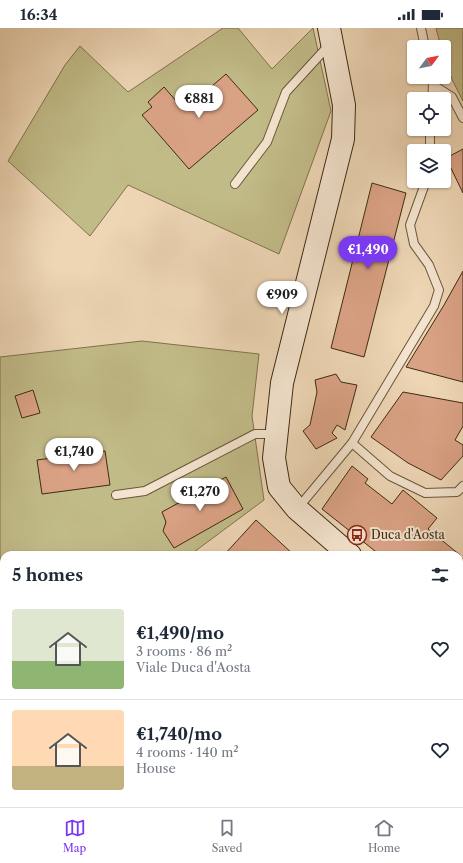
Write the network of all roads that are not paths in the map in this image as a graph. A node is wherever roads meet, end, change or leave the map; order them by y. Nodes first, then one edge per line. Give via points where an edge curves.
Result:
1 (421, 28) edge
2 (331, 34) edge
3 (424, 40) edge
4 (436, 84) edge
5 (463, 118) edge
6 (235, 184) dead end
7 (423, 188) edge
8 (276, 434) junction
9 (352, 443) junction
10 (463, 486) edge
11 (116, 495) dead end
12 (298, 509) junction
13 (345, 551) edge

1 - 3 lane
2 - 6 lane via 286,92 267,142
2 - 8 main road via 344,105 343,139 282,384
4 - 5 lane via 452,97
7 - 9 lane via 410,225 414,244 429,265 439,290 434,306
8 - 11 lane via 255,434 145,491
8 - 12 main road via 274,458 279,487
9 - 10 lane via 390,476 425,493 456,492
9 - 12 lane
12 - 13 main road

